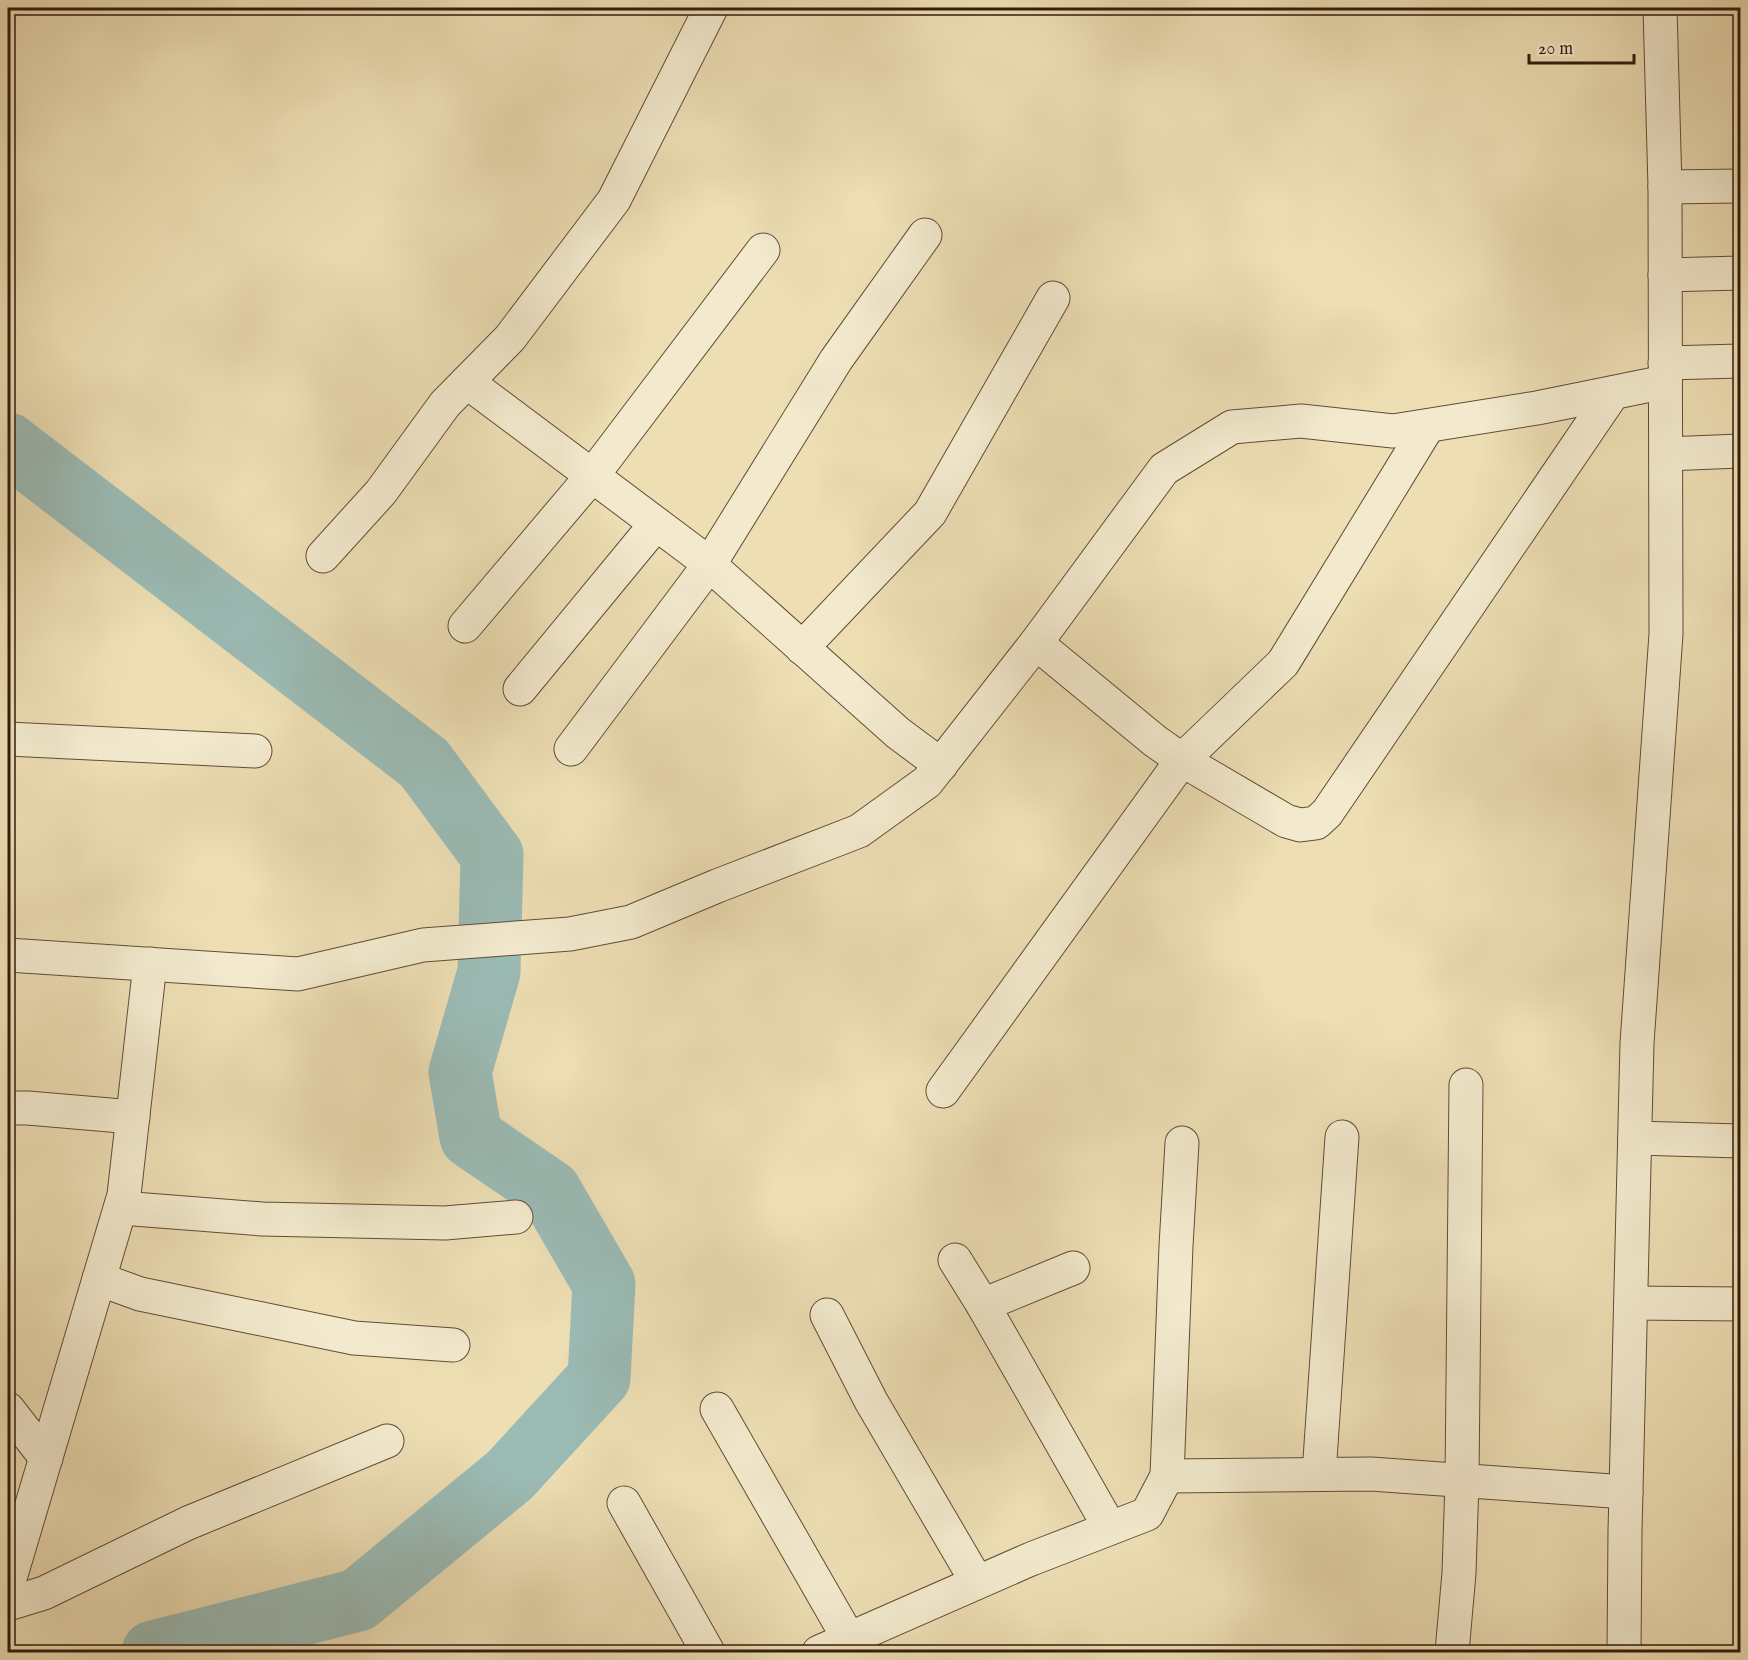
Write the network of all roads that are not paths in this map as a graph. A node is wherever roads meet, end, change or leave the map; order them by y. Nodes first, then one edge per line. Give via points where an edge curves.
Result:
1 (711, 8) edge
2 (1660, 8) edge
3 (1740, 186) edge
4 (1665, 187) junction
5 (925, 236) dead end
6 (763, 250) dead end
7 (1740, 273) edge
8 (1665, 275) junction
9 (1053, 298) dead end
10 (1740, 361) edge
11 (1665, 373) junction
12 (467, 382) junction
13 (1613, 393) junction
14 (1428, 426) junction
15 (1740, 452) edge
16 (1666, 454) junction
17 (592, 476) junction
18 (656, 524) junction
19 (323, 556) dead end
20 (709, 565) junction
21 (465, 626) dead end
22 (1036, 643) junction
23 (802, 648) junction
24 (520, 689) dead end
25 (8, 739) edge
26 (571, 749) dead end
27 (255, 751) dead end
28 (1182, 759) junction
29 (940, 765) junction
30 (8, 955) edge
31 (150, 964) junction
32 (1466, 1085) dead end
33 (943, 1091) dead end
34 (8, 1108) edge
35 (132, 1117) junction
36 (1342, 1137) dead end
37 (1635, 1138) junction
38 (1740, 1141) edge
39 (1182, 1143) dead end
40 (121, 1208) junction
41 (516, 1217) dead end
42 (955, 1260) dead end
43 (1073, 1268) dead end
44 (99, 1279) junction
45 (1630, 1303) junction
46 (1740, 1304) edge
47 (983, 1305) junction
48 (827, 1315) dead end
49 (453, 1345) dead end
50 (8, 1409) edge
51 (717, 1409) dead end
52 (387, 1441) dead end
53 (46, 1458) junction
54 (1319, 1474) junction
55 (1167, 1476) junction
56 (1462, 1481) junction
57 (1626, 1492) junction
58 (624, 1503) dead end
59 (1110, 1528) junction
60 (977, 1582) junction
61 (8, 1585) edge
62 (8, 1604) edge
63 (849, 1639) junction
64 (708, 1653) edge
65 (819, 1653) edge
66 (1452, 1653) edge
67 (1624, 1653) edge

1 - 12 street via 614,200 510,338
2 - 4 street
3 - 4 street
4 - 8 street
5 - 20 street via 836,360
6 - 17 street
7 - 8 street
8 - 11 street
9 - 23 street via 930,513
10 - 11 street
11 - 13 street
11 - 16 street
12 - 17 street
12 - 19 street via 445,404 381,492
13 - 14 street
13 - 28 street via 1327,813 1316,823 1300,825 1286,821
14 - 22 street via 1393,431 1301,422 1232,428 1164,469
14 - 28 street via 1283,663
15 - 16 street
16 - 37 street via 1666,634 1637,1043
17 - 18 street
17 - 21 street
18 - 20 street
18 - 24 street
20 - 23 street
20 - 26 street
22 - 28 street
22 - 29 street
23 - 29 street
25 - 27 street
28 - 33 street
29 - 31 street via 927,782 859,831 632,922 570,934 423,945 298,974
30 - 31 street
31 - 35 street
32 - 56 street
34 - 35 street
35 - 40 street
36 - 54 street
37 - 38 street
37 - 45 street
39 - 55 street
40 - 41 street via 273,1220 446,1223
40 - 44 street
42 - 47 street
43 - 47 street
44 - 49 street via 140,1294 354,1338
44 - 53 street
45 - 46 street
45 - 57 street
47 - 59 street
48 - 60 street via 871,1401
50 - 53 street
51 - 63 street
52 - 62 street via 188,1523 44,1593
53 - 61 street
54 - 55 street
54 - 56 street
55 - 59 street via 1147,1514
56 - 57 street
56 - 66 street
57 - 67 street
58 - 64 street
59 - 60 street
60 - 63 street
63 - 65 street

